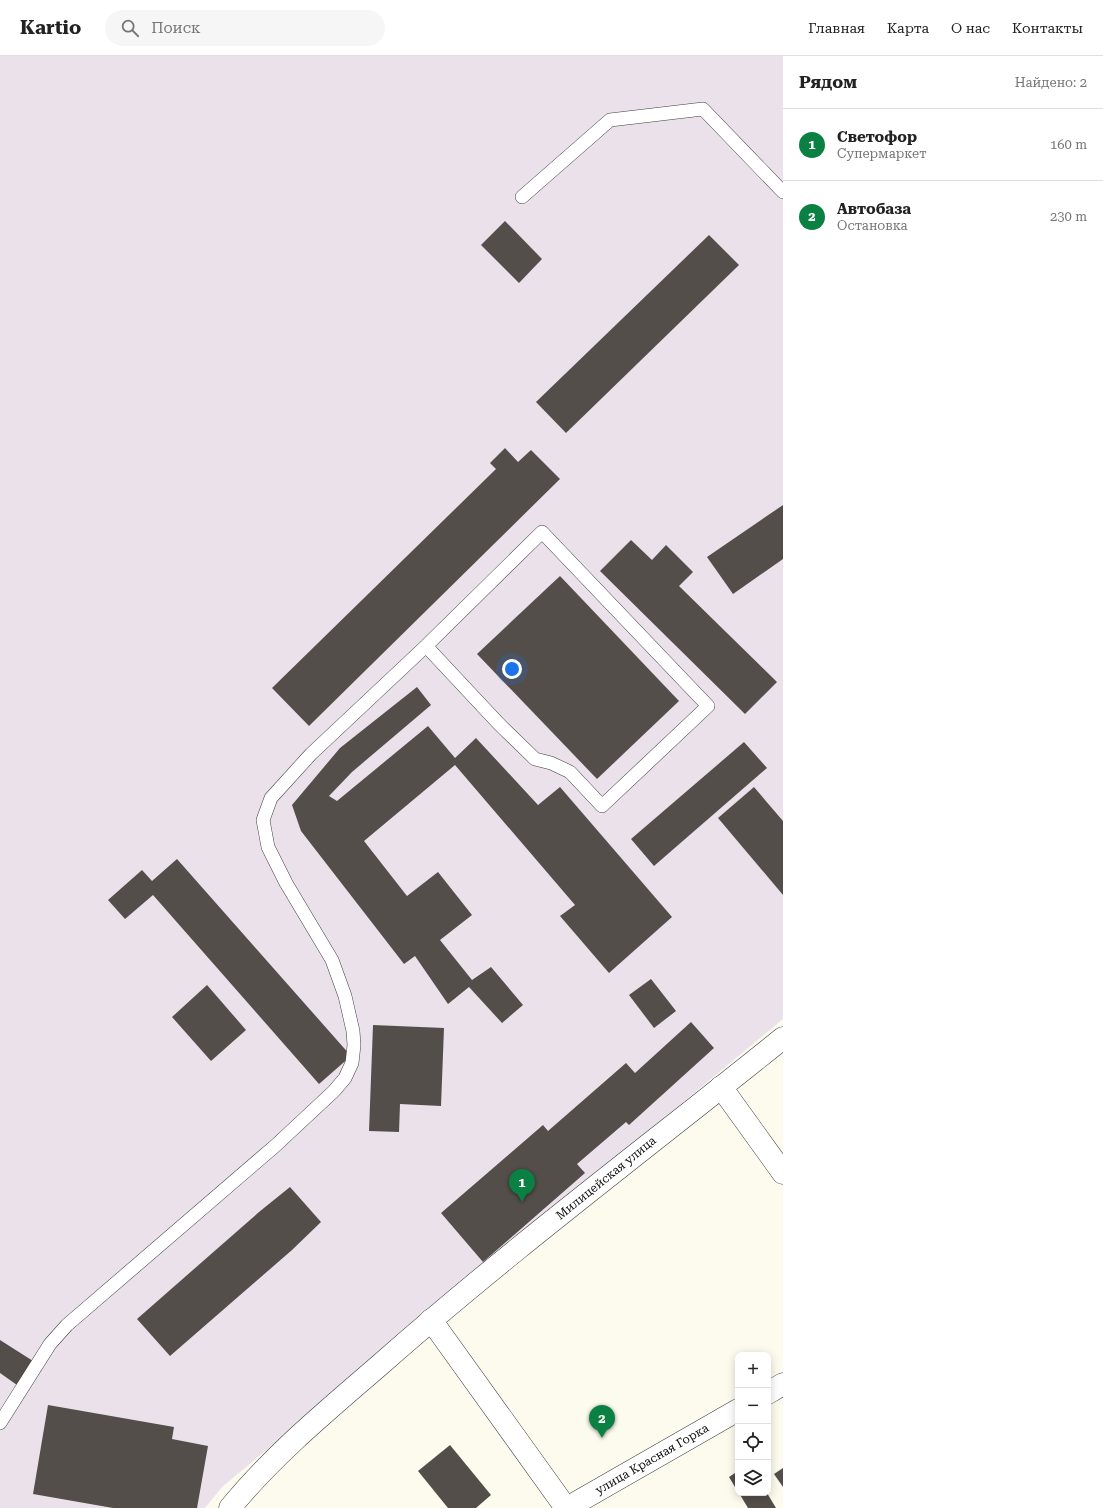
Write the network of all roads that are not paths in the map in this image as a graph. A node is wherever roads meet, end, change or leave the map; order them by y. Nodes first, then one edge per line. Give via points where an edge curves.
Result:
1 (783, 192) edge
2 (522, 197) dead end
3 (426, 646) junction
4 (783, 1038) edge
5 (721, 1087) junction
6 (783, 1173) edge
7 (431, 1320) junction
8 (783, 1384) edge
9 (771, 1391) edge
10 (735, 1412) edge
11 (0, 1423) edge
12 (230, 1508) edge
13 (566, 1508) edge

1 - 2 lane via 703,109 610,120
3 - 3 lane via 542,532 708,706 602,806 570,772 535,759
3 - 11 lane via 288,778 271,798 263,820 268,847 286,883 332,960 345,996 354,1045 352,1063 345,1078 275,1146 67,1325 50,1344
4 - 5 street, Милицейская улица
5 - 6 street
5 - 7 street, Милицейская улица
7 - 12 street, Милицейская улица via 313,1424
7 - 13 street
8 - 9 street
10 - 13 street, улица Красная Горка

